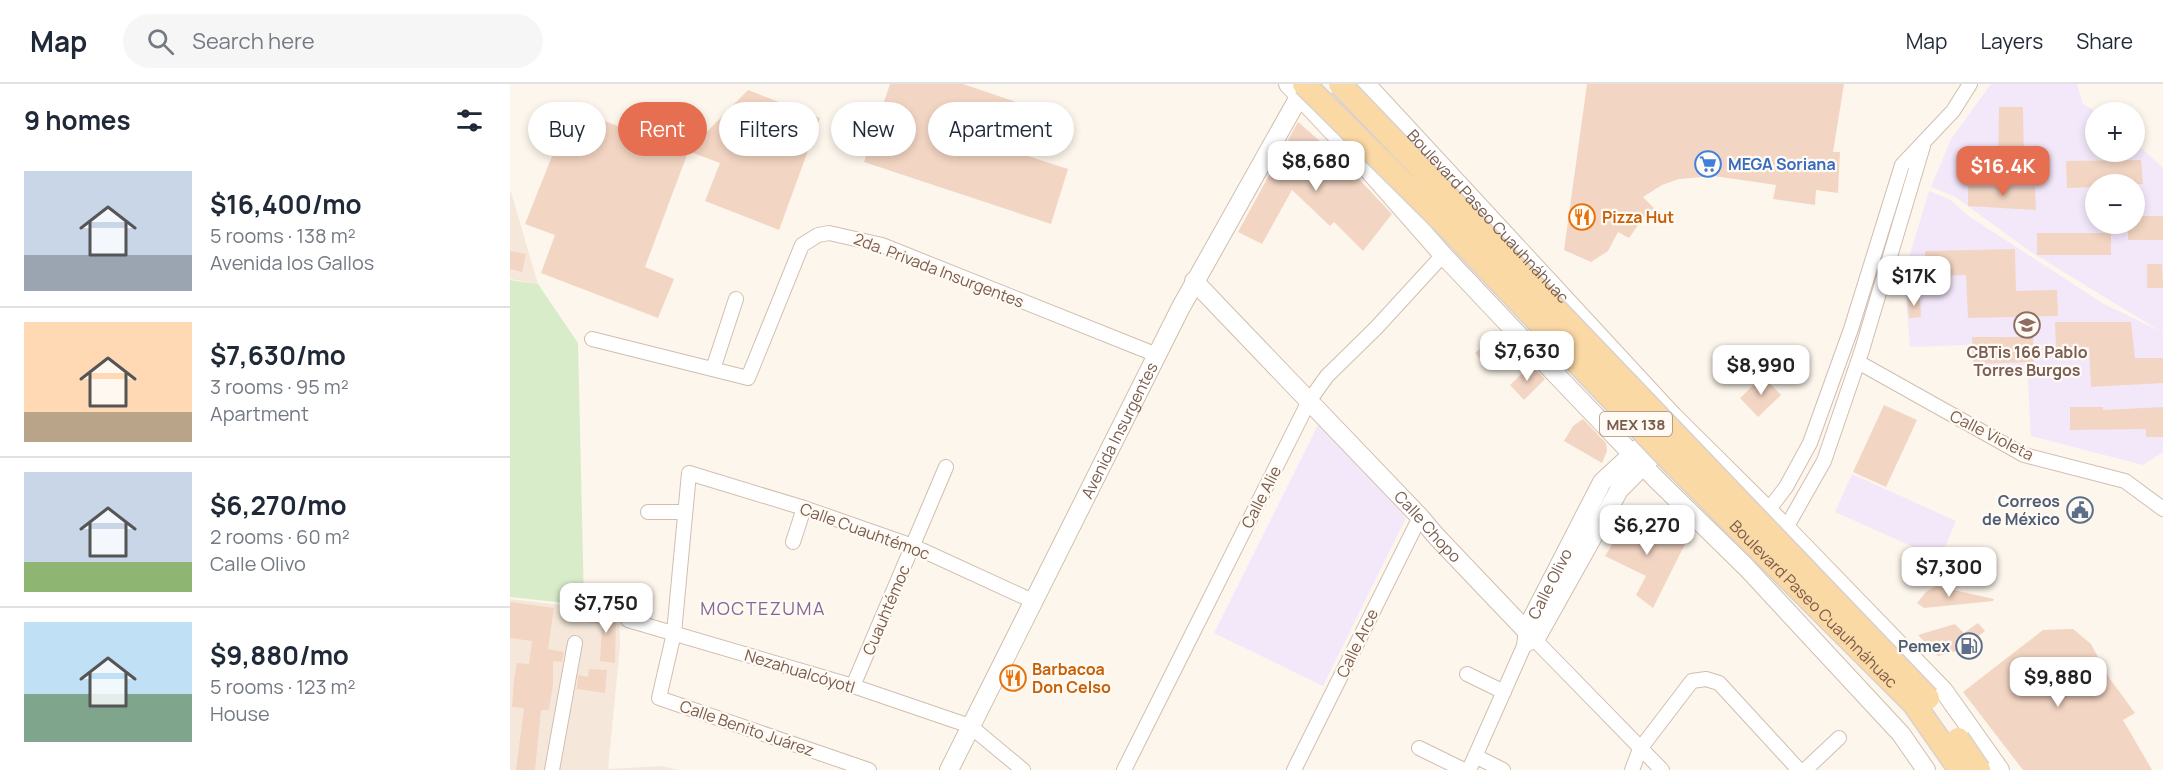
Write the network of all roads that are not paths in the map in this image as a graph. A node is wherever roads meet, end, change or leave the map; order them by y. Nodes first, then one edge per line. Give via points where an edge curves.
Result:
1 (1340, 84) edge
2 (1366, 84) edge
3 (1970, 84) edge
4 (1300, 87) edge
5 (1406, 127) junction
6 (1924, 144) junction
7 (1365, 166) junction
8 (1443, 255) junction
9 (1194, 281) junction
10 (736, 299) dead end
11 (592, 339) dead end
12 (1157, 355) junction
13 (1856, 366) junction
14 (713, 369) junction
15 (1309, 401) junction
16 (1679, 422) junction
17 (1638, 459) junction
18 (946, 467) dead end
19 (804, 508) junction
20 (2163, 509) edge
21 (1769, 511) junction
22 (648, 512) dead end
23 (685, 512) junction
24 (1420, 517) junction
25 (1786, 528) junction
26 (793, 542) dead end
27 (914, 546) junction
28 (1732, 553) junction
29 (1746, 567) junction
30 (1035, 602) junction
31 (628, 620) dead end
32 (674, 633) junction
33 (1528, 639) junction
34 (575, 643) dead end
35 (1467, 674) dead end
36 (853, 686) junction
37 (1504, 692) junction
38 (970, 726) junction
39 (1839, 738) dead end
40 (1419, 748) dead end
41 (1640, 748) junction
42 (1475, 756) junction
43 (552, 770) edge
44 (869, 770) edge
45 (949, 770) edge
46 (1023, 770) edge
47 (1124, 770) edge
48 (1294, 770) edge
49 (1464, 770) edge
50 (1469, 770) edge
51 (1503, 770) edge
52 (1632, 770) edge
53 (1662, 770) edge
54 (1799, 770) edge
55 (1805, 770) edge
56 (1926, 770) edge
57 (1960, 770) edge
58 (1979, 770) edge
59 (2000, 770) edge

1 - 58 main road, Boulevard Paseo Cuauhnáhuac / MEX 138, bridge via 1925,693
2 - 5 street, Boulevard Paseo Cuauhnáhuac / MEX 138
3 - 6 street
4 - 7 street, Boulevard Paseo Cuauhnáhuac / MEX 138
4 - 9 street, Avenida Insurgentes
4 - 57 main road, Boulevard Paseo Cuauhnáhuac / MEX 138, bridge via 1444,223 1686,476 1914,704
5 - 7 street
5 - 16 street, Boulevard Paseo Cuauhnáhuac / MEX 138
6 - 13 street
6 - 21 street via 1902,165 1851,329 1810,443
7 - 8 street, Boulevard Paseo Cuauhnáhuac / MEX 138
8 - 15 street, Calle Alie via 1327,376
8 - 17 street, Boulevard Paseo Cuauhnáhuac / MEX 138
9 - 12 street, Avenida Insurgentes
9 - 15 street, Calle Chopo
10 - 14 street
11 - 14 street, 2da. Privada Insurgentes
12 - 14 street, 2da. Privada Insurgentes via 882,245 829,233 802,244 747,378
12 - 30 street, Avenida Insurgentes
13 - 20 street, Calle Violeta via 2024,454 2125,481
13 - 25 street via 1824,461
15 - 24 street, Calle Chopo
15 - 47 street, Calle Alie
16 - 17 street, Calle Olivo
16 - 21 street, Boulevard Paseo Cuauhnáhuac / MEX 138
17 - 28 street, Boulevard Paseo Cuauhnáhuac / MEX 138
17 - 33 street, Calle Olivo via 1602,482
18 - 27 street, Cuauhtémoc
19 - 23 street, Calle Cuauhtémoc via 689,473
19 - 26 street
19 - 27 street, Calle Cuauhtémoc
21 - 25 street, Boulevard Paseo Cuauhnáhuac / MEX 138
21 - 28 street
22 - 23 street
23 - 32 street
24 - 33 street, Calle Chopo
24 - 48 street, Calle Arce
25 - 29 street
25 - 59 street, Boulevard Paseo Cuauhnáhuac / MEX 138 via 1944,691
27 - 30 street, Calle Cuauhtémoc
27 - 36 street, Cuauhtémoc
28 - 29 street, Boulevard Paseo Cuauhnáhuac / MEX 138
29 - 56 street, Boulevard Paseo Cuauhnáhuac / MEX 138 via 1901,734
30 - 38 street, Avenida Insurgentes
31 - 32 street, Nezahualcóyotl
32 - 36 street, Nezahualcóyotl
32 - 44 street, Calle Benito Juárez via 659,698
33 - 37 street, Calle Olivo
33 - 41 street, Calle Chopo
34 - 43 street
35 - 37 street
36 - 38 street, Nezahualcóyotl
37 - 42 street, Calle Olivo
38 - 45 street, Avenida Insurgentes
38 - 46 street
39 - 55 street
40 - 49 street
41 - 52 street
41 - 53 street, Calle Chopo
41 - 54 street via 1692,681 1706,679 1719,683
42 - 50 street, Calle Olivo
42 - 51 street

